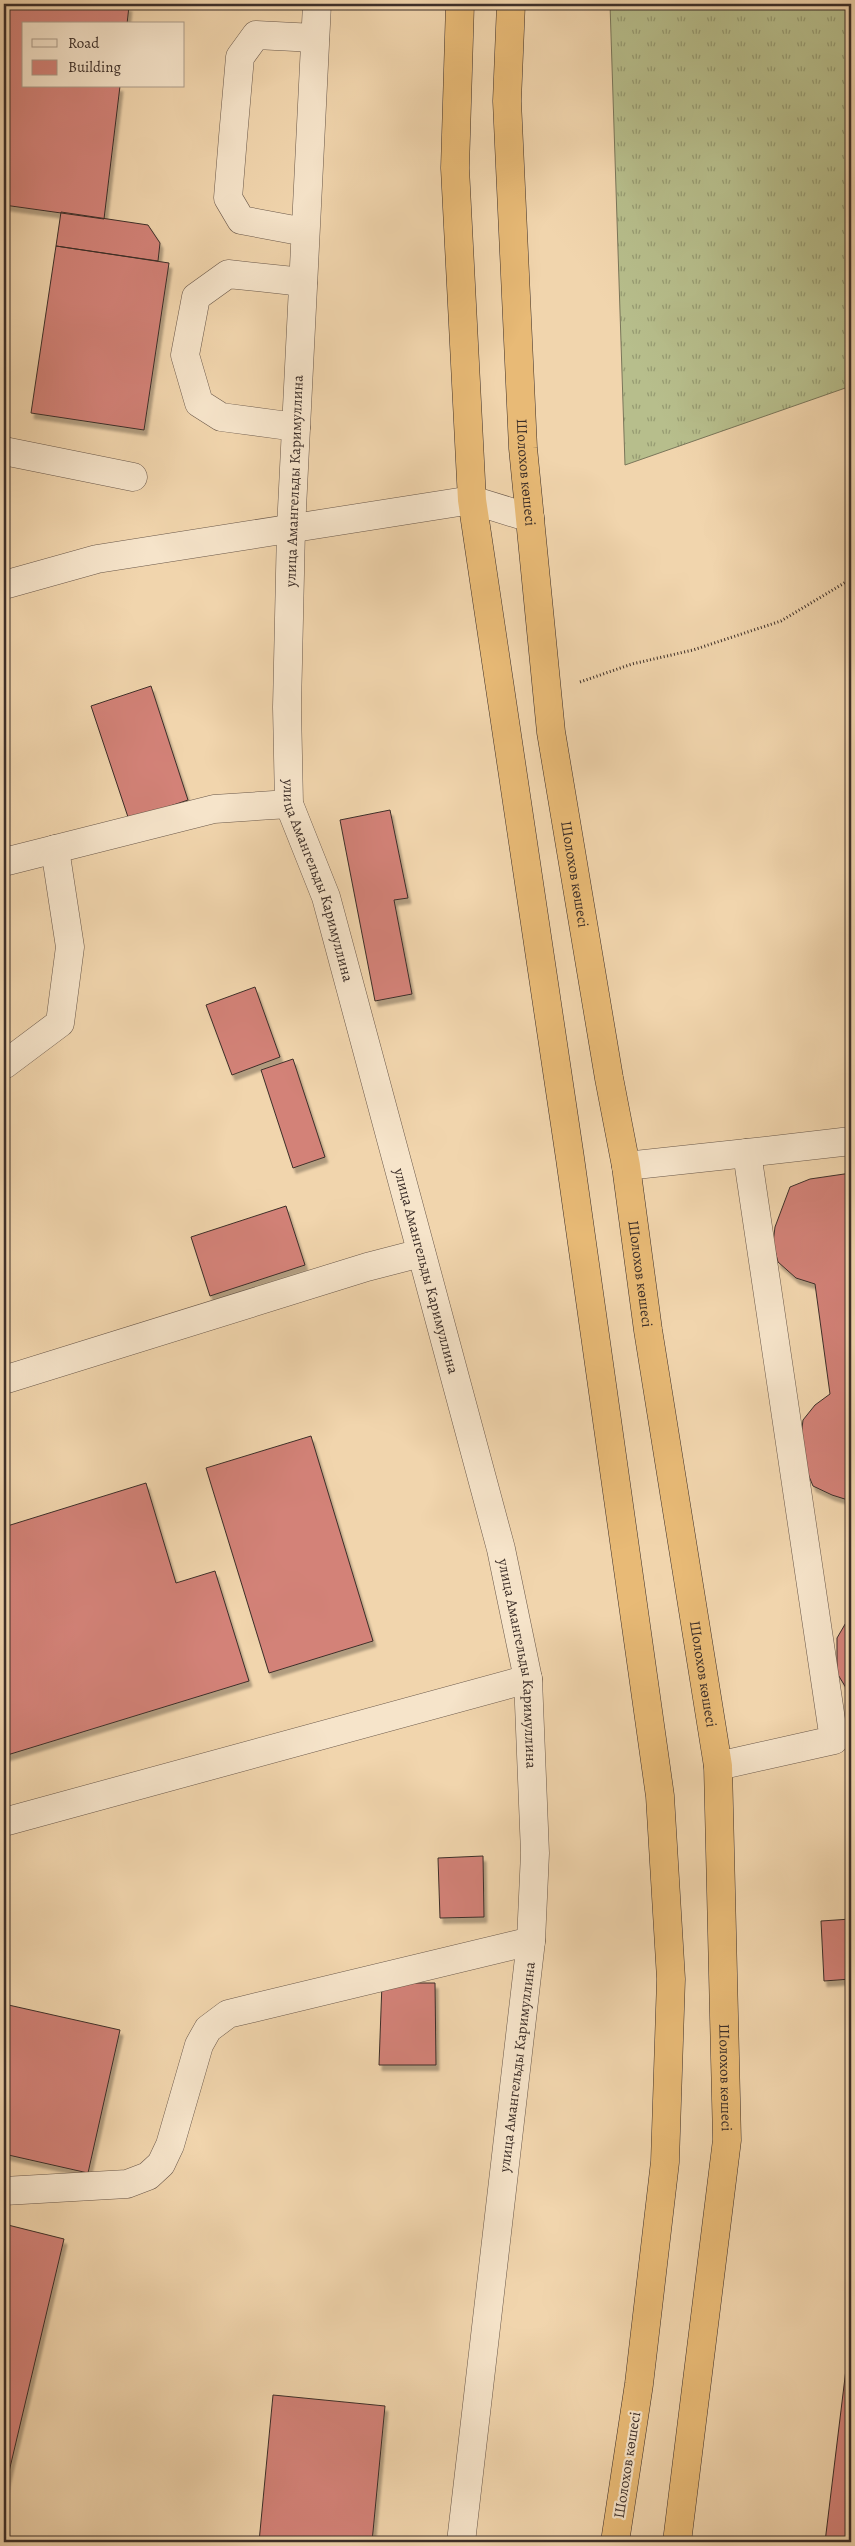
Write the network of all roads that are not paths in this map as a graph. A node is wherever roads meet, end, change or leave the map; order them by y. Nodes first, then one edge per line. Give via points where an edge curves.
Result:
1 (317, 4) edge
2 (460, 4) edge
3 (511, 4) edge
4 (315, 38) junction
5 (305, 232) junction
6 (303, 282) junction
7 (296, 427) junction
8 (4, 451) edge
9 (133, 477) dead end
10 (472, 500) junction
11 (530, 518) junction
12 (291, 529) junction
13 (4, 585) edge
14 (289, 804) junction
15 (54, 849) junction
16 (4, 862) edge
17 (4, 1065) edge
18 (851, 1141) edge
19 (747, 1153) junction
20 (626, 1166) junction
21 (421, 1253) junction
22 (4, 1380) edge
23 (528, 1679) junction
24 (843, 1739) edge
25 (718, 1766) junction
26 (4, 1822) edge
27 (531, 1941) junction
28 (4, 2191) edge
29 (461, 2542) edge
30 (615, 2542) edge
31 (678, 2542) edge

1 - 4 street, улица Амангельды Каримуллина
2 - 10 highway, Шолохов көшесі via 455,168
3 - 11 highway, Шолохов көшесі via 507,101 523,448
4 - 5 street, улица Амангельды Каримуллина
4 - 5 street via 256,35 240,56 228,198 241,220
5 - 6 street, улица Амангельды Каримуллина
6 - 7 street, улица Амангельды Каримуллина
6 - 7 street via 228,274 196,297 185,355 198,403 221,417
7 - 12 street, улица Амангельды Каримуллина
8 - 9 street
10 - 11 street
10 - 12 street
10 - 30 highway, Шолохов көшесі via 570,1158 660,1796 671,1979 665,2162 639,2384
11 - 20 highway, Шолохов көшесі via 554,751
12 - 13 street via 97,558
12 - 14 street, улица Амангельды Каримуллина via 287,706
14 - 15 street via 214,809
14 - 21 street, улица Амангельды Каримуллина via 326,897
15 - 16 street
15 - 17 street via 70,947 60,1023
18 - 19 street
19 - 20 street
19 - 24 street
20 - 25 highway, Шолохов көшесі via 648,1330
21 - 22 street
21 - 23 street, улица Амангельды Каримуллина via 501,1549
23 - 26 street
23 - 27 street, улица Амангельды Каримуллина via 535,1853
24 - 25 street
25 - 31 highway, Шолохов көшесі via 727,2140
27 - 28 street via 228,2014 208,2029 199,2045 170,2146 161,2164 148,2176 127,2184
27 - 29 street, улица Амангельды Каримуллина

